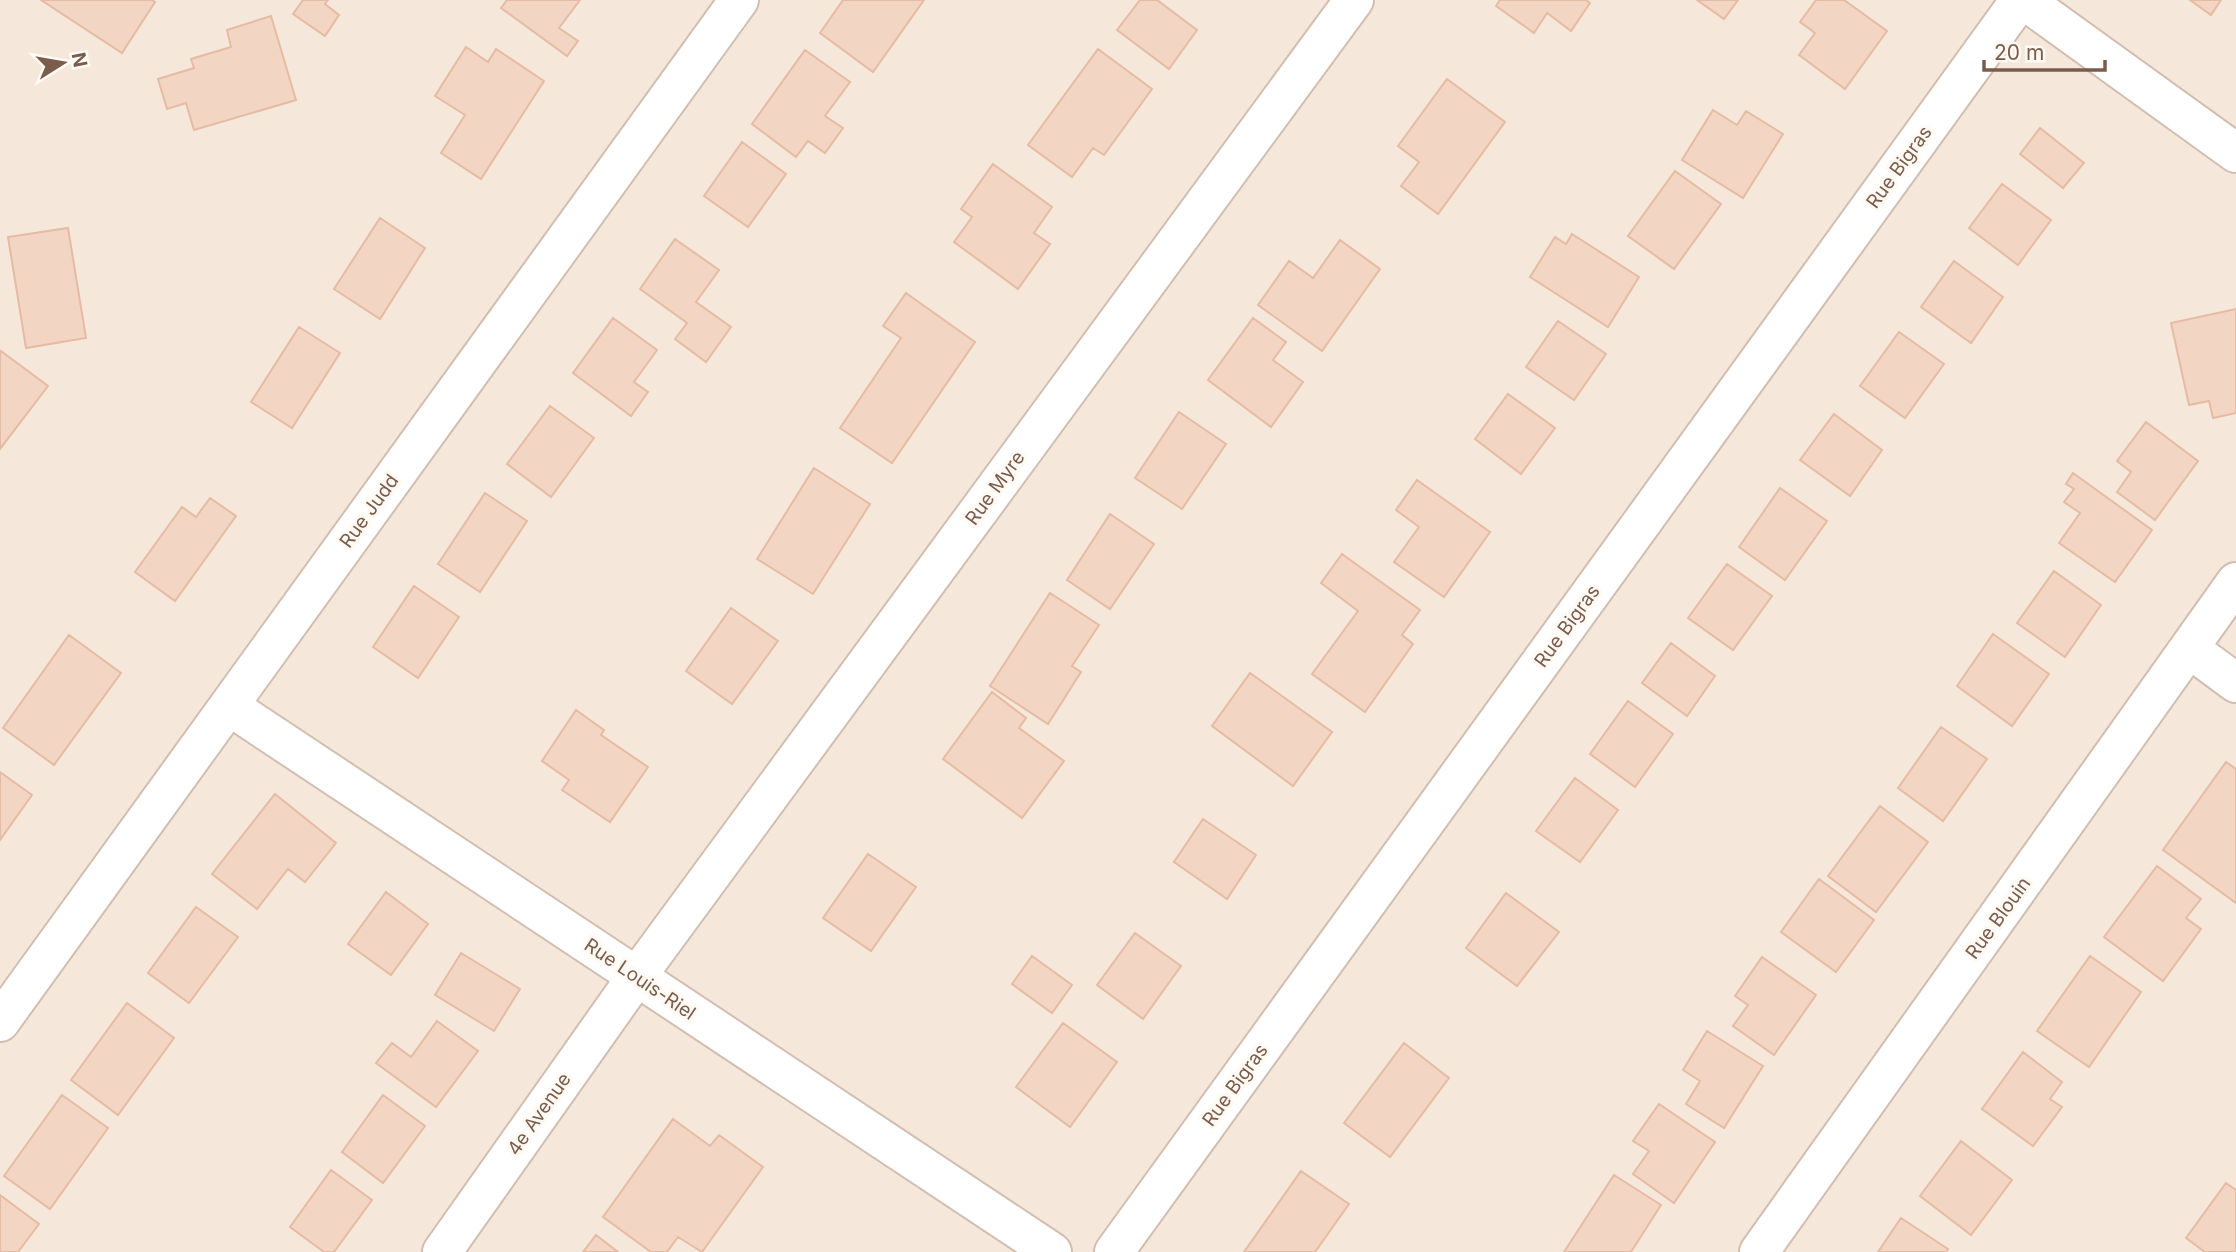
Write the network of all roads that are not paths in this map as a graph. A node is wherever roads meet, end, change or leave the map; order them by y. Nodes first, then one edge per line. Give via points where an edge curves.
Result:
1 (738, 0) edge
2 (1353, 0) edge
3 (2022, 0) edge
4 (2236, 153) edge
5 (2236, 582) edge
6 (2190, 649) junction
7 (2236, 683) edge
8 (229, 706) junction
9 (637, 976) junction
10 (0, 1023) edge
11 (442, 1252) edge
12 (1052, 1252) edge
13 (1114, 1252) edge
14 (1759, 1252) edge

1 - 8 street, Rue Judd
2 - 9 street, Rue Myre
3 - 4 street
3 - 13 street, Rue Bigras
5 - 6 street, Rue Blouin
6 - 7 street
6 - 14 street, Rue Blouin
8 - 9 street, Rue Louis-Riel
8 - 10 street, Rue Judd
9 - 11 street, 4e Avenue
9 - 12 street, Rue Louis-Riel

